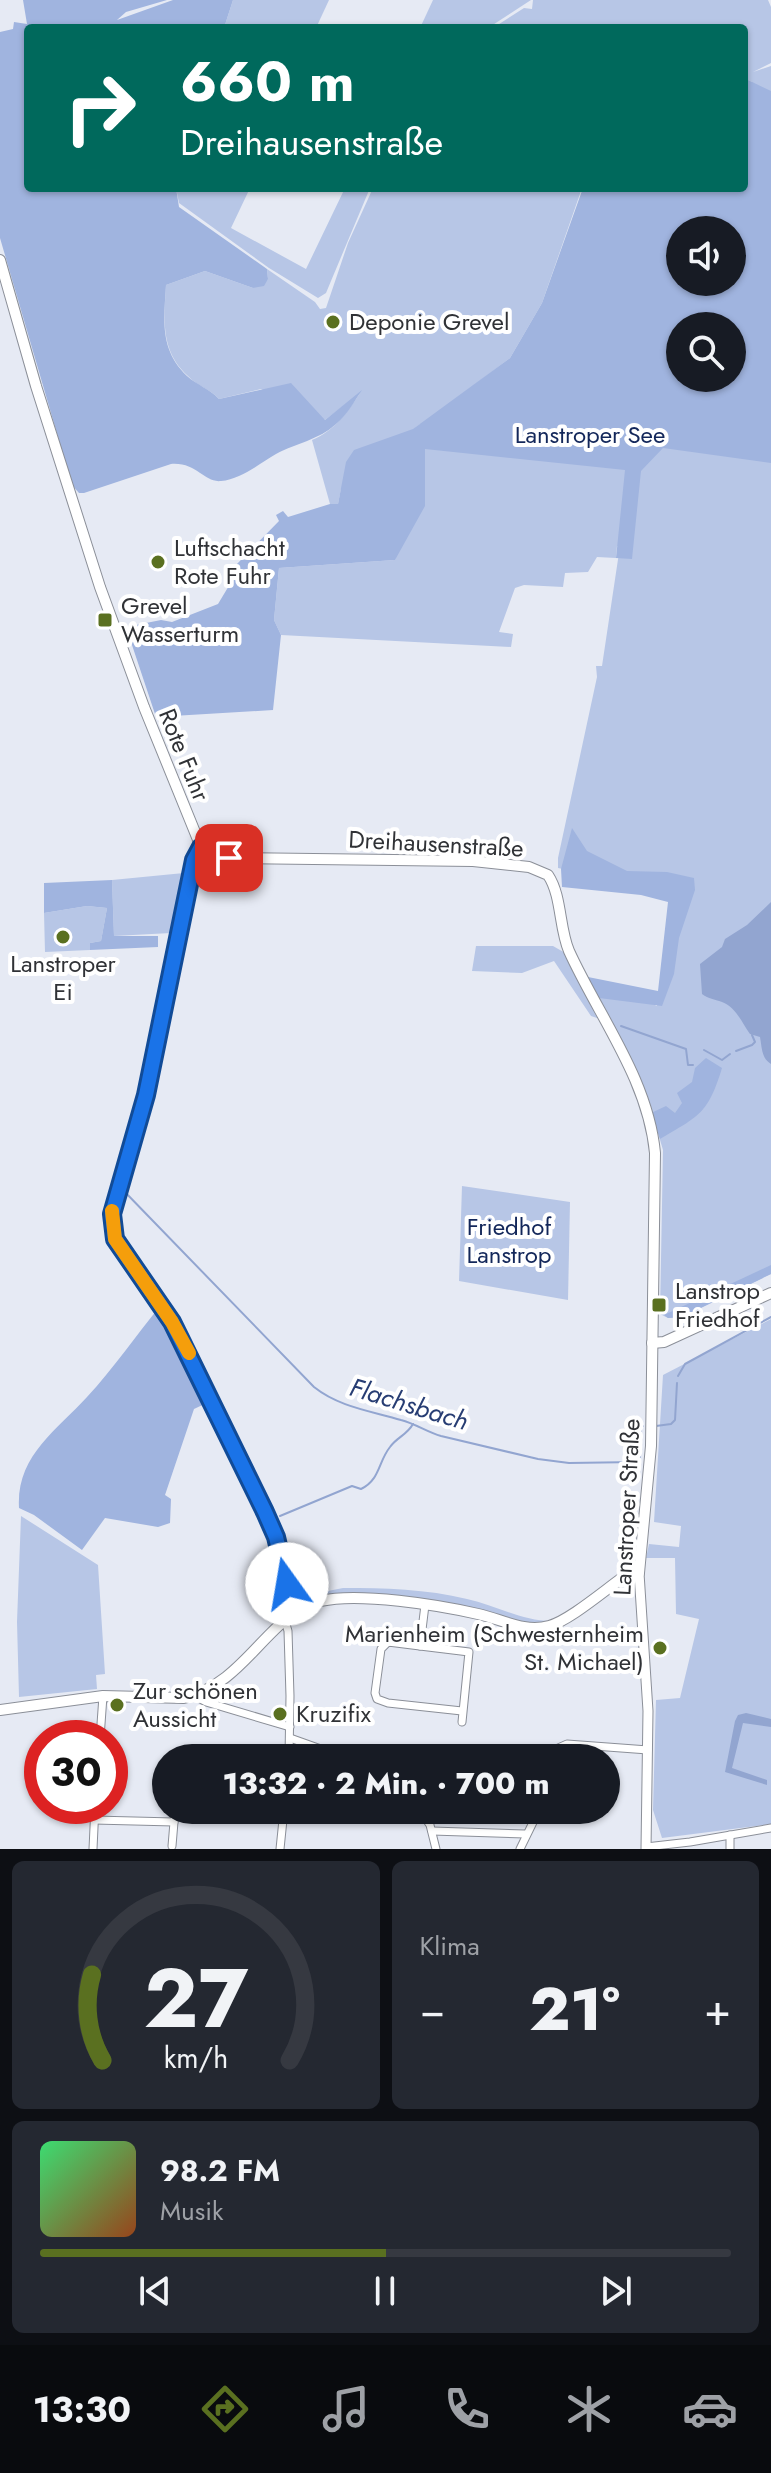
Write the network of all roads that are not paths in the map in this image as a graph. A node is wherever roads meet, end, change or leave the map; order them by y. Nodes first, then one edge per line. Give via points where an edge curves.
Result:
1 (0, 260) edge
2 (201, 847) junction
3 (655, 1216) joint
4 (771, 1293) edge
5 (652, 1343) junction
6 (639, 1573) junction
7 (425, 1605) junction
8 (288, 1617) junction
9 (420, 1646) junction
10 (103, 1696) junction
11 (195, 1696) junction
12 (0, 1710) edge
13 (462, 1711) junction
14 (101, 1720) edge
15 (462, 1722) dead end
16 (290, 1727) junction
17 (290, 1738) junction
18 (290, 1744) edge
19 (307, 1744) edge
20 (620, 1748) edge
21 (648, 1750) junction
22 (128, 1821) edge
23 (152, 1821) edge
24 (94, 1824) edge
25 (174, 1824) edge
26 (283, 1824) edge
27 (428, 1824) edge
28 (531, 1824) edge
29 (771, 1828) edge
30 (432, 1831) junction
31 (525, 1834) junction
32 (730, 1835) junction
33 (172, 1846) dead end
34 (646, 1848) edge
35 (93, 1849) edge
36 (280, 1849) edge
37 (436, 1849) edge
38 (520, 1849) edge
39 (730, 1849) edge

1 - 2 main road, Rote Fuhr via 100,587
2 - 3 main road, Dreihausenstraße via 229,858 473,861 529,867 548,875 570,953 629,1067 652,1129
2 - 8 street via 194,860 146,1095 112,1214 115,1239 172,1322 271,1525 284,1567
3 - 5 main road, Lanstroper Straße
4 - 5 main road
5 - 6 main road, Lanstroper Straße via 651,1446
6 - 7 main road via 625,1576 542,1628
6 - 21 street, Lanstroper Straße
7 - 8 main road via 334,1598
7 - 9 street
8 - 11 main road via 224,1680
8 - 16 street
9 - 13 street via 469,1652
9 - 13 street via 388,1642 381,1649 377,1699
10 - 11 main road
10 - 12 main road
10 - 14 street
11 - 16 street
13 - 15 street
16 - 17 street
17 - 18 street
17 - 19 street
20 - 21 street
21 - 34 street, Lanstroper Straße
22 - 23 street
24 - 35 street
25 - 33 street
26 - 36 street
27 - 30 street
28 - 31 street
29 - 32 street
30 - 31 street
30 - 37 street
31 - 38 street
32 - 34 street
32 - 39 street

